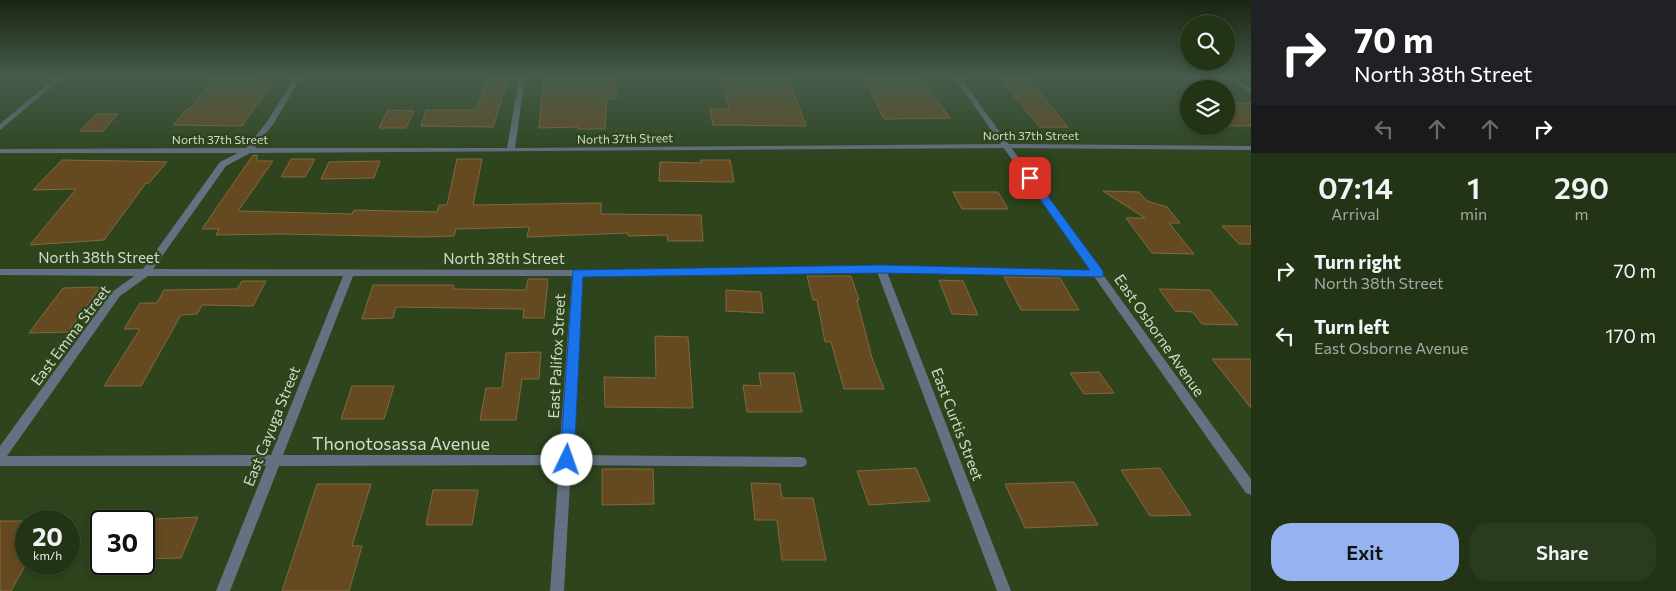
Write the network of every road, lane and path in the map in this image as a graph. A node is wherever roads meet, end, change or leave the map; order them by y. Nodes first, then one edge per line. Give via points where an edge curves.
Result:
1 (28, 105) edge
2 (280, 105) edge
3 (518, 105) edge
4 (977, 105) edge
5 (0, 128) edge
6 (1006, 146) junction
7 (1251, 148) edge
8 (248, 150) junction
9 (511, 150) junction
10 (0, 151) edge
11 (881, 269) junction
12 (0, 272) edge
13 (146, 272) junction
14 (349, 273) junction
15 (577, 273) junction
16 (1099, 274) junction
17 (0, 456) edge
18 (567, 460) junction
19 (0, 461) edge
20 (275, 462) junction
21 (801, 462) dead end
22 (1251, 488) edge
23 (223, 591) edge
24 (557, 591) edge
25 (1004, 591) edge

1 - 5 street
2 - 8 street, East Emma Street
3 - 9 street
4 - 6 street, East Osborne Avenue
6 - 7 street, North 37th Street
6 - 9 street, North 37th Street
6 - 16 street, East Osborne Avenue
8 - 9 street, North 37th Street
8 - 10 street, North 37th Street
8 - 13 street, East Emma Street via 223,164
11 - 15 street, North 38th Street
11 - 16 street, North 38th Street
11 - 25 street, East Curtis Street
12 - 13 street, North 38th Street
13 - 14 street, North 38th Street
13 - 17 street, East Emma Street via 116,294
14 - 15 street, North 38th Street
14 - 20 street, East Cayuga Street
15 - 18 street, East Palifox Street
16 - 22 street, East Osborne Avenue
18 - 20 street, Thonotosassa Avenue
18 - 21 street, Thonotosassa Avenue
18 - 24 street, East Palifox Street
19 - 20 street, Thonotosassa Avenue
20 - 23 street, East Cayuga Street

